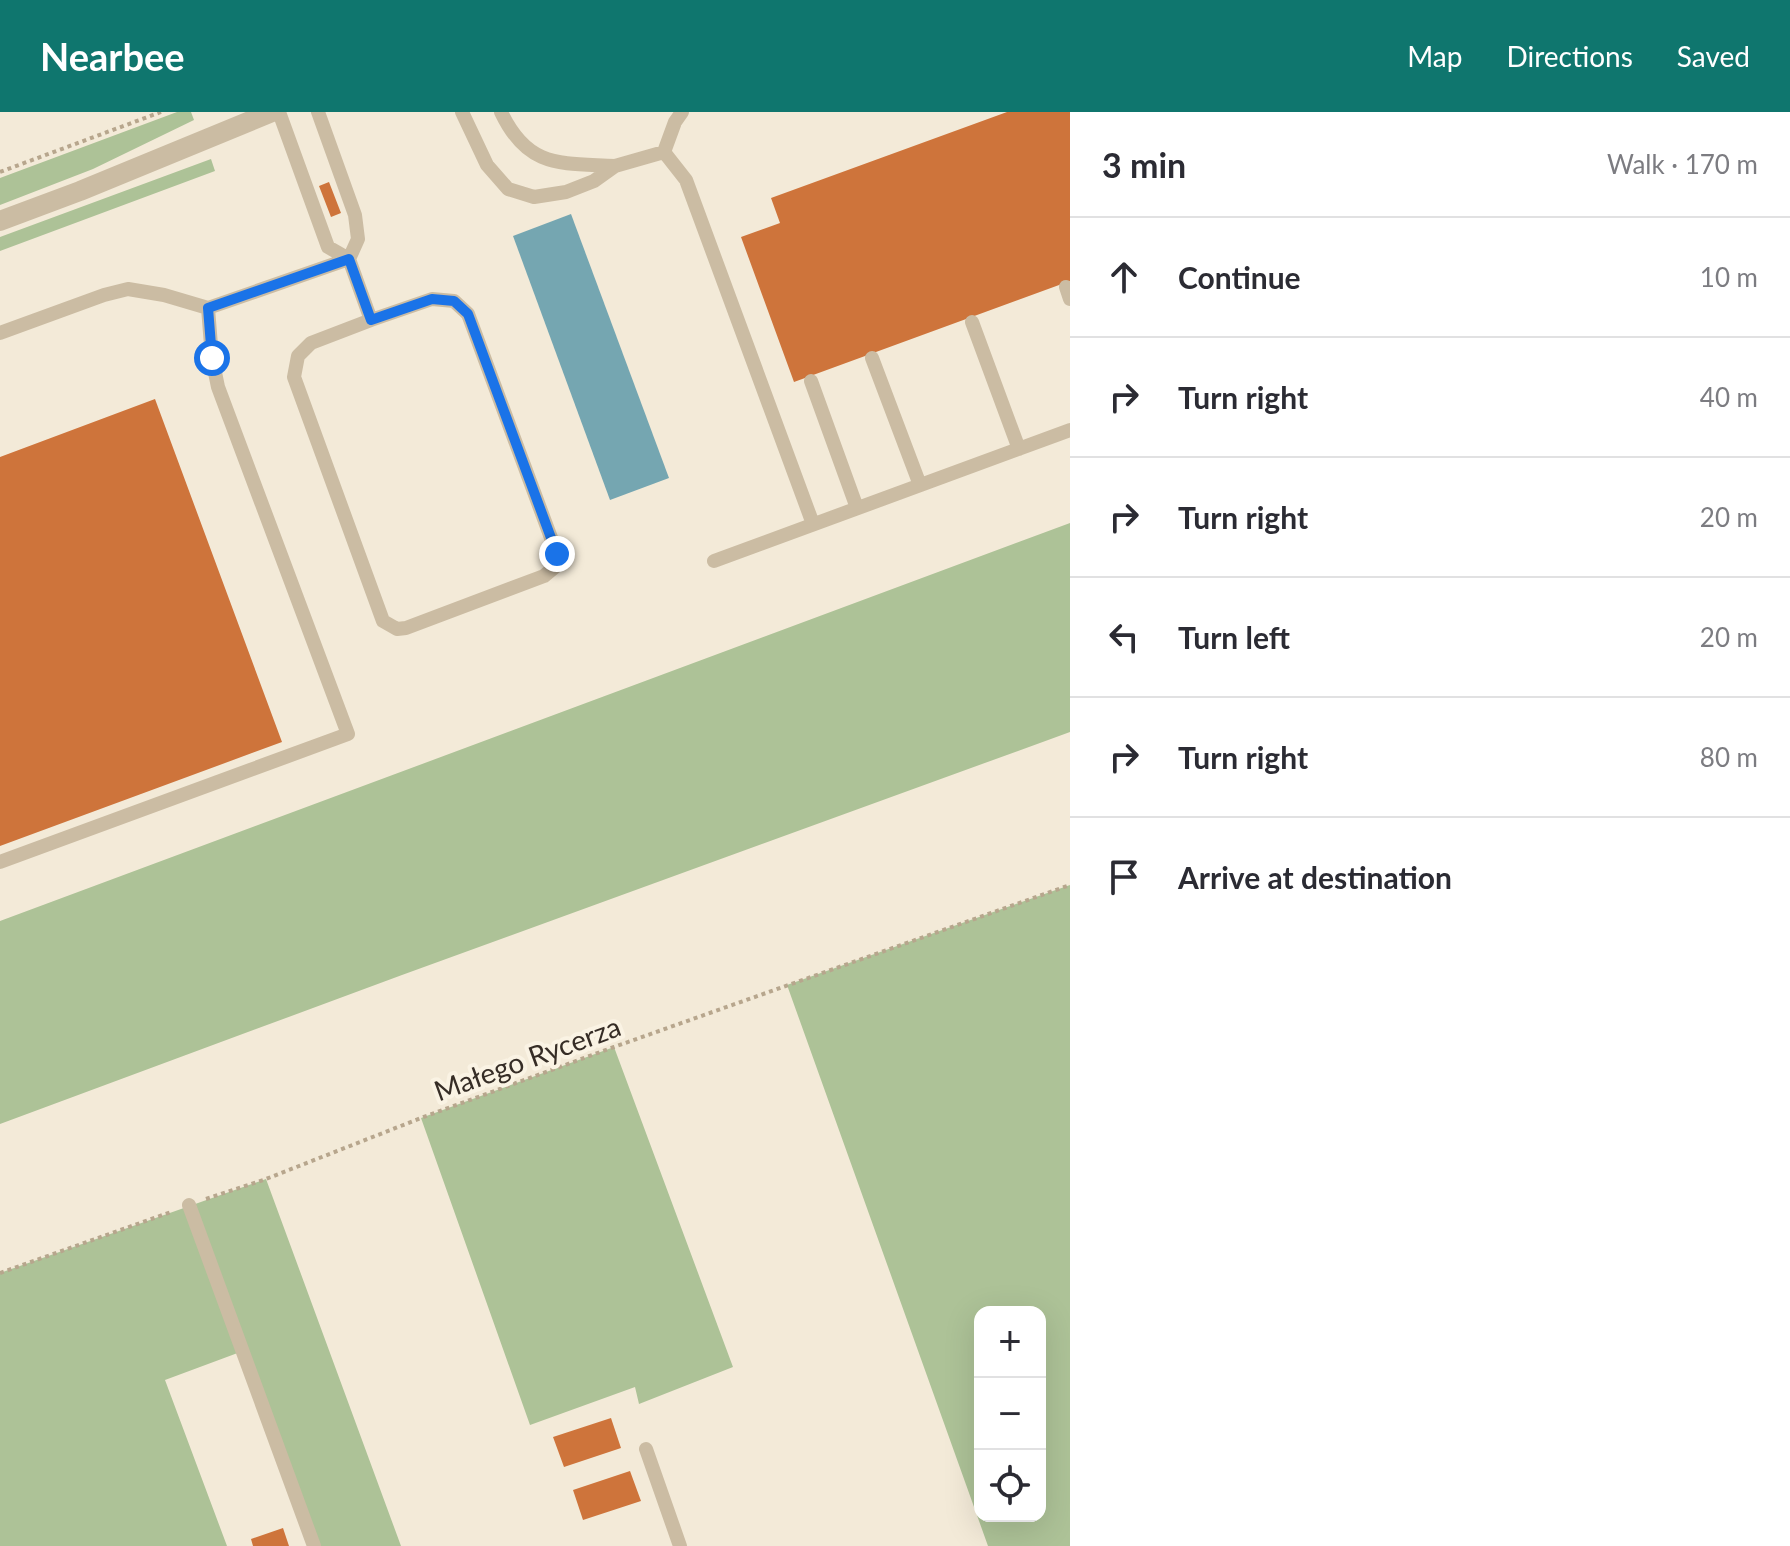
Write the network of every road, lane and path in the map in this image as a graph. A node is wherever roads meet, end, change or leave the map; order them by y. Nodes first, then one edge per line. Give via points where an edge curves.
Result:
1 (161, 112) edge
2 (272, 112) edge
3 (279, 112) edge
4 (318, 112) edge
5 (462, 112) edge
6 (501, 112) edge
7 (682, 112) edge
8 (664, 152) junction
9 (615, 166) junction
10 (0, 172) edge
11 (0, 221) edge
12 (349, 259) junction
13 (208, 308) junction
14 (371, 320) junction
15 (972, 322) dead end
16 (0, 333) edge
17 (872, 358) dead end
18 (811, 381) dead end
19 (1070, 430) edge
20 (1019, 449) junction
21 (920, 485) junction
22 (857, 508) junction
23 (813, 524) junction
24 (714, 561) dead end
25 (0, 862) edge
26 (1070, 885) edge
27 (189, 1205) junction
28 (0, 1273) edge
29 (646, 1449) dead end
30 (314, 1546) edge
31 (680, 1546) edge

1 - 10 path
2 - 11 street
3 - 12 lane via 328,247
4 - 12 lane via 355,215 358,239
5 - 9 lane via 487,165 508,189 534,197 566,192
6 - 9 lane via 528,150 557,163
7 - 8 lane
8 - 9 lane
8 - 23 lane via 686,180
12 - 13 lane
12 - 14 lane
13 - 16 lane via 128,289
13 - 25 lane via 218,387 348,734
14 - 14 lane via 311,343 298,356 294,377 383,621 397,629 544,576 556,566 557,554 468,314 454,301 432,299
15 - 20 lane
17 - 21 lane
18 - 22 lane
19 - 20 lane
20 - 21 lane
21 - 22 lane
22 - 23 lane
23 - 24 lane
26 - 27 path, Małego Rycerza
27 - 28 path, Małego Rycerza
27 - 30 lane
29 - 31 lane

